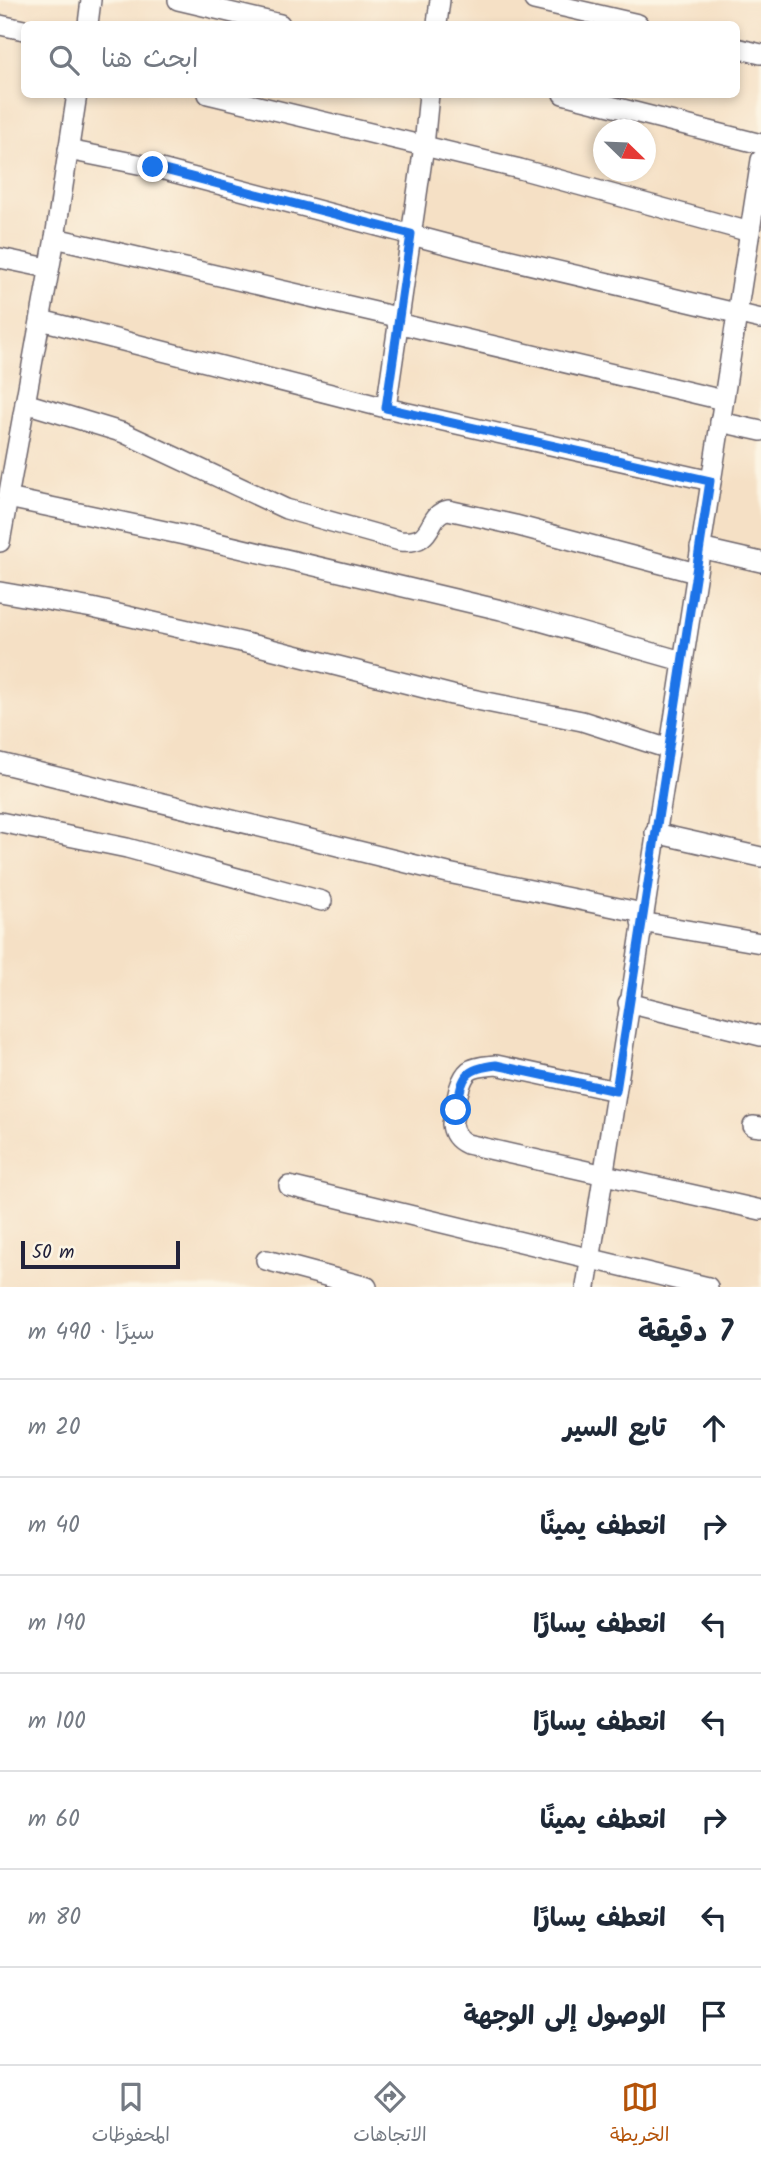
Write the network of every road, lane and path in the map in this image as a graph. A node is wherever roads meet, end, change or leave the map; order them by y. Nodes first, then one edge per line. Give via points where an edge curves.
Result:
1 (91, 0) edge
2 (178, 0) edge
3 (440, 0) edge
4 (534, 0) edge
5 (88, 21) edge
6 (267, 21) edge
7 (437, 21) edge
8 (625, 21) edge
9 (0, 26) edge
10 (21, 30) edge
11 (740, 49) edge
12 (761, 54) edge
13 (76, 98) edge
14 (225, 98) edge
15 (429, 98) edge
16 (579, 98) edge
17 (761, 144) edge
18 (424, 146) junction
19 (68, 150) junction
20 (761, 160) edge
21 (760, 181) edge
22 (750, 232) junction
23 (411, 234) junction
24 (55, 238) junction
25 (0, 258) edge
26 (48, 268) junction
27 (737, 313) junction
28 (761, 319) edge
29 (41, 320) junction
30 (397, 320) junction
31 (723, 400) junction
32 (25, 403) junction
33 (386, 408) junction
34 (720, 422) junction
35 (761, 431) edge
36 (710, 481) junction
37 (8, 498) junction
38 (0, 542) edge
39 (700, 548) junction
40 (761, 562) edge
41 (696, 573) junction
42 (0, 592) edge
43 (682, 661) junction
44 (668, 749) junction
45 (0, 763) edge
46 (0, 822) edge
47 (655, 833) junction
48 (761, 857) edge
49 (322, 901) dead end
50 (642, 918) junction
51 (761, 943) edge
52 (628, 1003) junction
53 (761, 1036) edge
54 (616, 1091) junction
55 (605, 1175) junction
56 (289, 1186) dead end
57 (761, 1210) edge
58 (590, 1258) junction
59 (266, 1260) dead end
60 (367, 1287) edge
61 (586, 1287) edge
62 (708, 1287) edge

1 - 5 street
2 - 6 street
3 - 7 street
4 - 8 street
9 - 10 street
11 - 12 street
13 - 19 street
14 - 18 street
15 - 18 street
16 - 17 street
18 - 22 street
18 - 23 street
19 - 23 street via 153,167
19 - 24 street
20 - 21 street
21 - 22 street
22 - 27 street
23 - 27 street
23 - 30 street
24 - 26 street
24 - 30 street
25 - 26 street
26 - 29 street
27 - 28 street
27 - 31 street
29 - 32 street
29 - 33 street
30 - 31 street
30 - 33 street
31 - 34 street
32 - 37 street
32 - 41 street via 124,433 286,509 400,541 425,537 440,513 448,510
33 - 36 street
34 - 35 street
34 - 36 street
36 - 39 street
37 - 38 street
37 - 43 street via 501,610
39 - 40 street
39 - 41 street
41 - 43 street
42 - 44 street via 92,608 452,695 582,721
43 - 44 street
44 - 47 street
45 - 50 street
46 - 49 street via 127,848
47 - 48 street
47 - 50 street
50 - 51 street
50 - 52 street
52 - 53 street
52 - 54 street
54 - 55 street
54 - 55 street via 496,1065 479,1067 463,1080 452,1124 460,1141 467,1144
55 - 57 street
55 - 58 street
56 - 58 street
58 - 61 street
58 - 62 street
59 - 60 street

